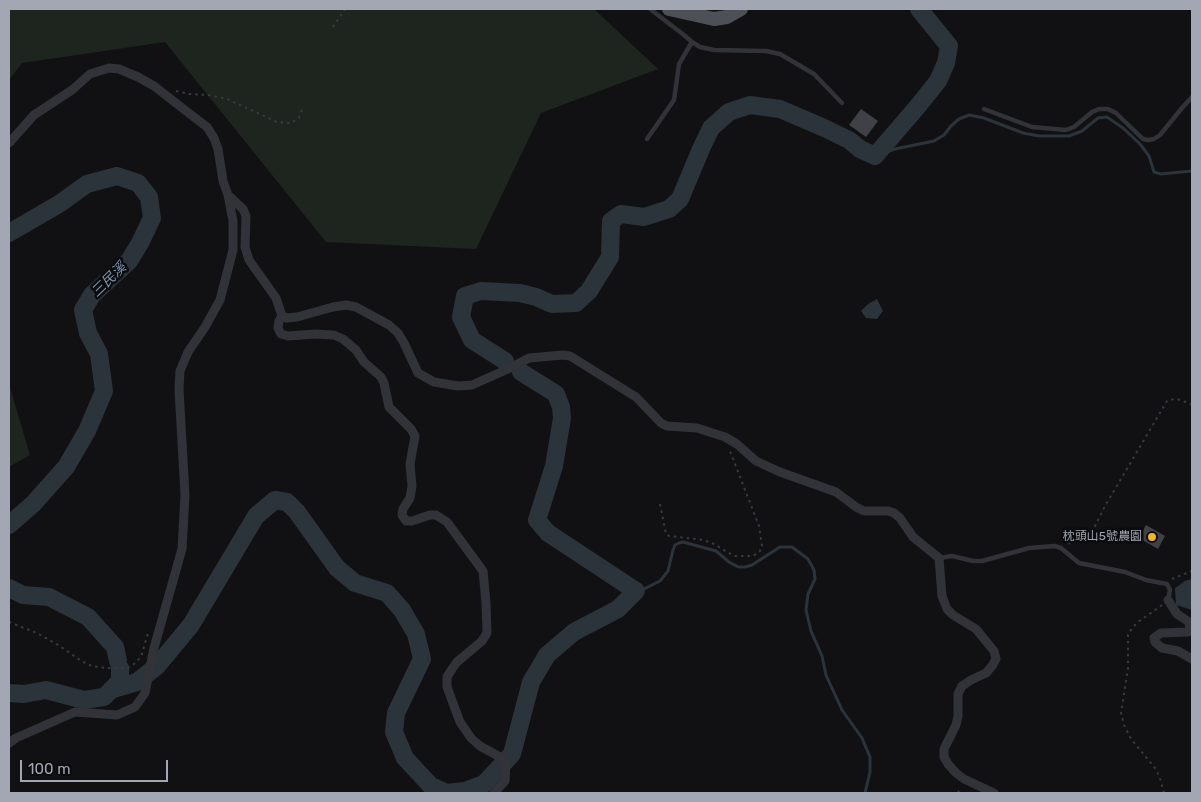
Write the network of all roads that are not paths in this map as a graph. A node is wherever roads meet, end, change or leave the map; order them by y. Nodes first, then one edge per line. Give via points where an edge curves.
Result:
1 (650, 9) edge
2 (669, 9) edge
3 (741, 9) edge
4 (692, 42) junction
5 (1192, 97) edge
6 (842, 103) dead end
7 (984, 109) dead end
8 (646, 139) dead end
9 (9, 143) edge
10 (228, 195) junction
11 (282, 316) junction
12 (939, 558) junction
13 (1168, 600) joint
14 (1192, 658) edge
15 (9, 743) edge
16 (494, 793) edge
17 (994, 793) edge

1 - 4 lane
2 - 3 main road via 714,19 727,17
4 - 6 lane via 714,50 780,54 814,74
4 - 8 lane via 679,64 674,100
5 - 7 lane via 1160,135 1148,140 1108,109 1092,112 1066,130 1032,127
9 - 10 street via 34,115 90,74 109,68 119,69 154,86 206,127 218,149
10 - 11 street via 243,209 249,260 276,298
10 - 15 street via 233,221 233,250 220,300 188,352 180,372 185,495 182,549 145,693 135,707 117,715 75,712
11 - 12 street via 297,317 333,306 356,307 390,325 398,333 418,373 434,382 458,386 478,382 530,358 570,356 636,397 667,426 697,428 725,437 756,460 836,492 864,511 888,510 894,513 913,537
11 - 16 street via 278,328 281,334 334,335 356,350 381,377 389,408 415,436 410,464 412,486 402,516 406,521 412,521 436,515 447,522 482,571 486,633 482,641 457,662 447,677 446,687 460,722 471,738 500,756 506,764 505,781
12 - 13 lane via 952,556 982,561 1029,548 1055,546 1079,563 1167,584 1170,590
12 - 17 street via 942,596 947,609 976,629 996,658 986,672 962,686 958,694 956,725 947,740 944,757 964,779
13 - 14 street via 1177,614 1189,622 1190,630 1161,634 1154,638 1155,642 1162,648

